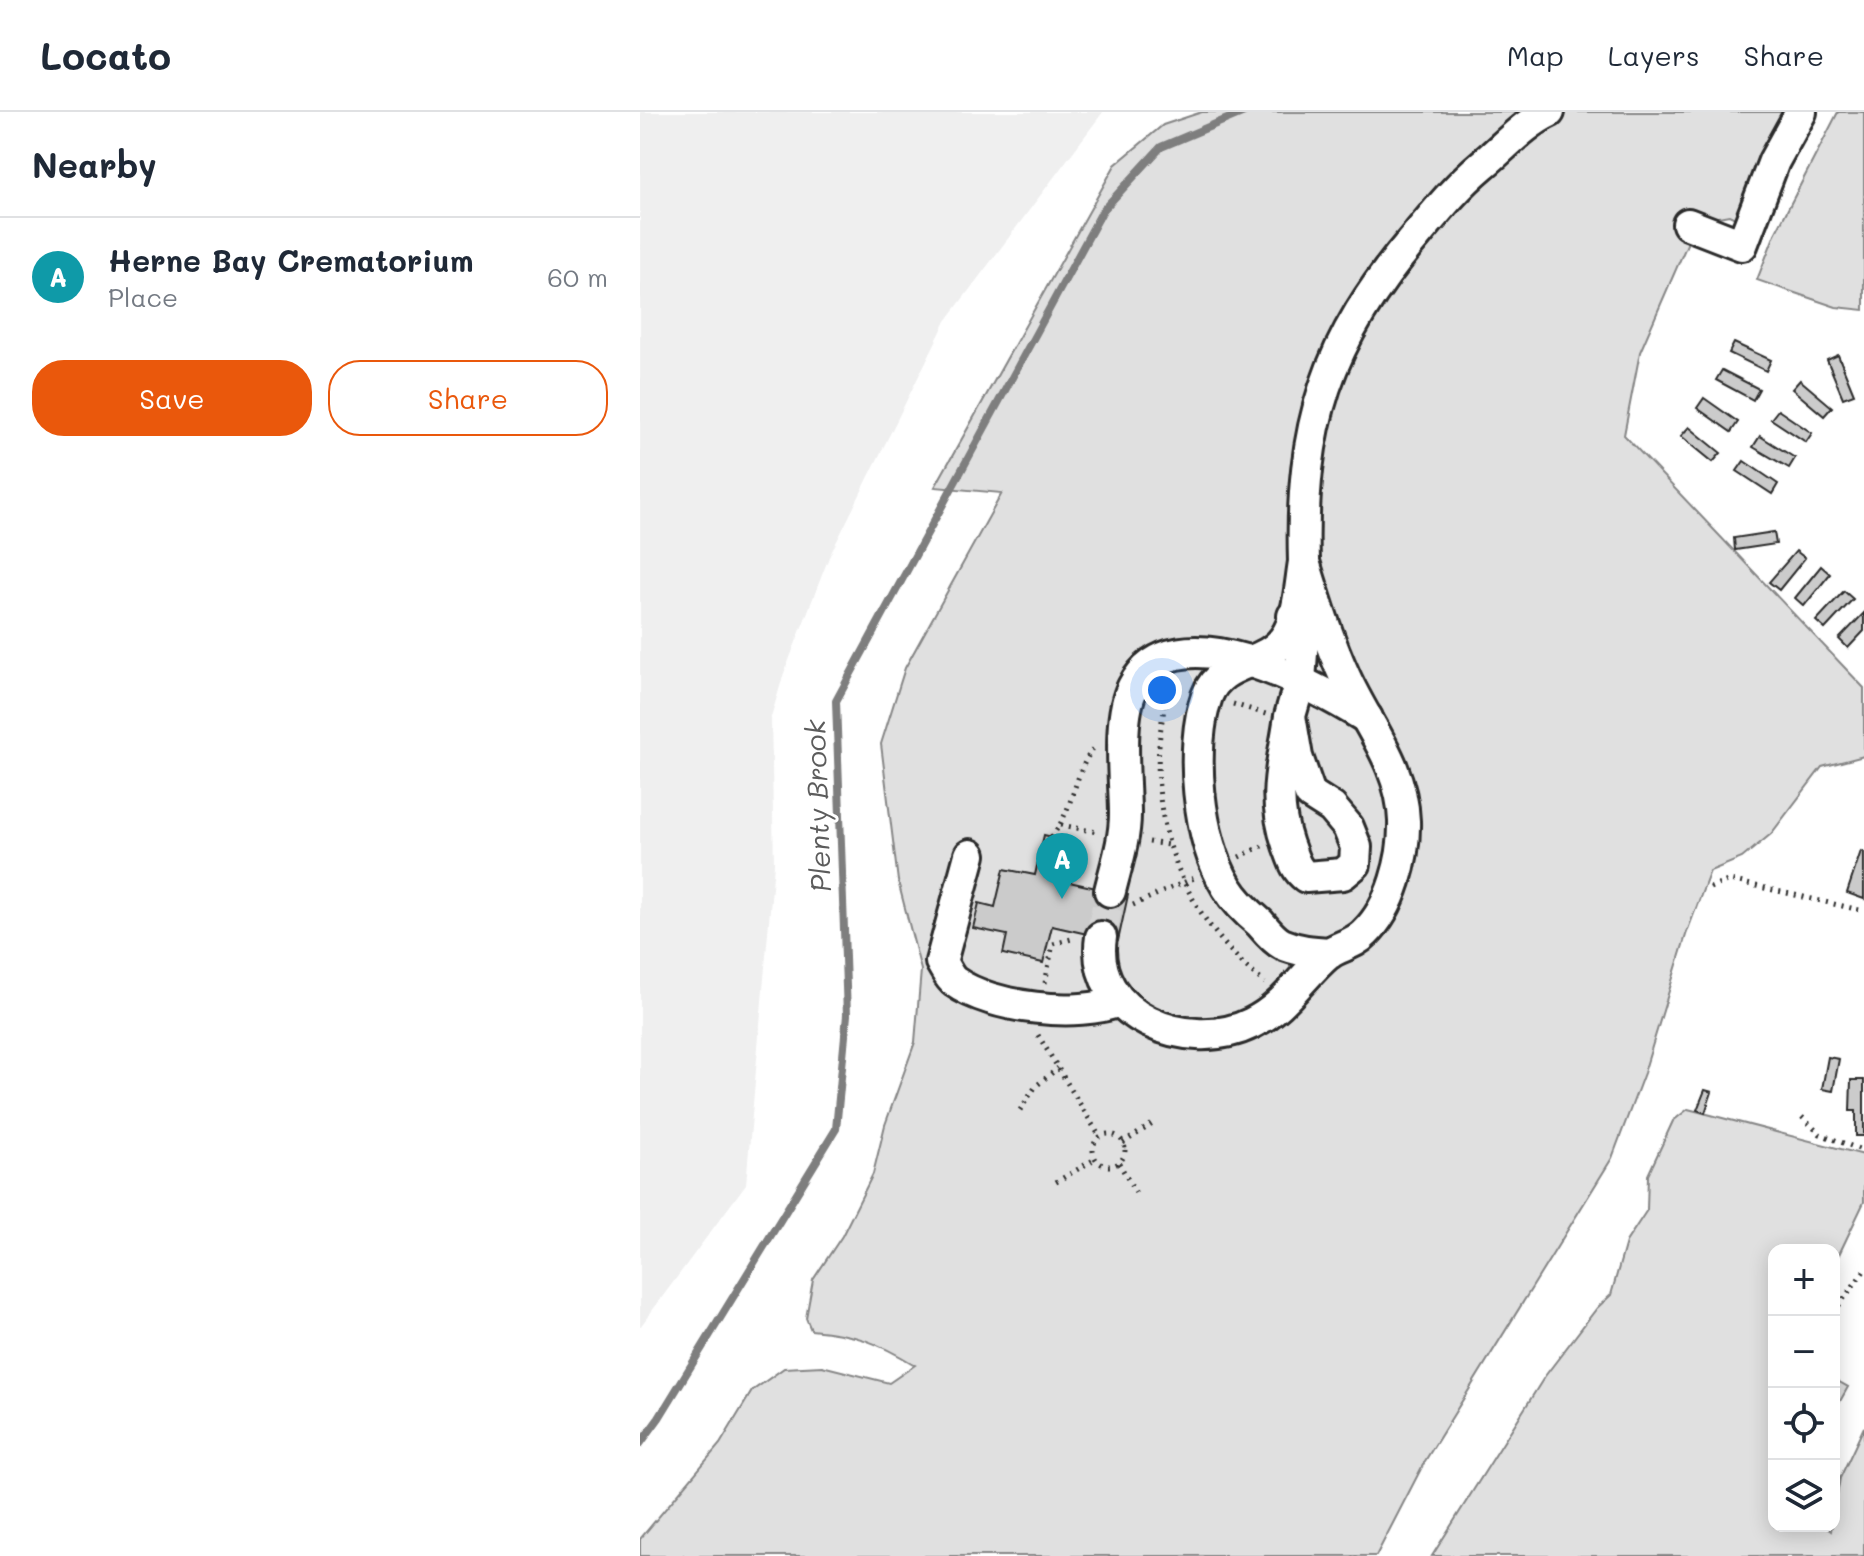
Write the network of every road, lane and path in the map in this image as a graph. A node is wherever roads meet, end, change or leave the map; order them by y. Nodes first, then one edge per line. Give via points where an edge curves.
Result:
1 (1549, 112) edge
2 (1801, 112) edge
3 (1688, 224) dead end
4 (1304, 562) junction
5 (1293, 616) junction
6 (1242, 662) junction
7 (1300, 681) junction
8 (1290, 716) junction
9 (1369, 719) junction
10 (1104, 739) dead end
11 (1051, 837) dead end
12 (970, 855) dead end
13 (1710, 888) dead end
14 (1110, 891) tunnel mouth
15 (1864, 911) edge
16 (1101, 937) tunnel mouth
17 (1283, 944) junction
18 (1330, 953) junction
19 (1119, 1001) junction
20 (1278, 1007) junction
21 (1058, 1068) dead end
22 (1020, 1110) dead end
23 (1802, 1117) dead end
24 (1154, 1123) dead end
25 (1123, 1143) junction
26 (1864, 1151) edge
27 (1095, 1159) junction
28 (1119, 1163) junction
29 (1056, 1182) dead end
30 (1138, 1197) dead end
31 (1864, 1271) edge
32 (1840, 1304) edge

1 - 4 lane via 1462,182 1391,265 1337,348 1313,423 1303,499
2 - 3 lane via 1774,161 1742,245
4 - 5 lane
4 - 9 lane via 1328,637
5 - 6 lane via 1284,640
5 - 7 lane via 1303,638
6 - 7 lane
6 - 14 lane via 1208,650 1185,651 1161,659 1132,688 1121,759 1123,834
6 - 17 lane via 1216,680 1208,695 1198,749 1201,801 1226,886
7 - 8 lane
7 - 9 lane
8 - 8 lane via 1278,783 1281,824 1297,870 1306,877 1343,874 1355,864 1356,847 1332,808 1310,794
9 - 18 lane via 1397,774 1404,848 1380,913 1365,934
10 - 11 path via 1088,755 1068,814
12 - 19 lane via 941,962 953,981 986,997 1064,1010
13 - 15 path via 1730,880
16 - 19 lane via 1100,966
17 - 18 lane
17 - 20 lane
18 - 20 lane
19 - 20 lane via 1151,1023 1197,1034 1238,1029
21 - 22 path via 1036,1086
23 - 26 path via 1820,1134
24 - 25 path
25 - 27 path via 1111,1134 1100,1137 1093,1145
25 - 28 path
27 - 28 path via 1106,1166
27 - 29 path
28 - 30 path
31 - 32 path

